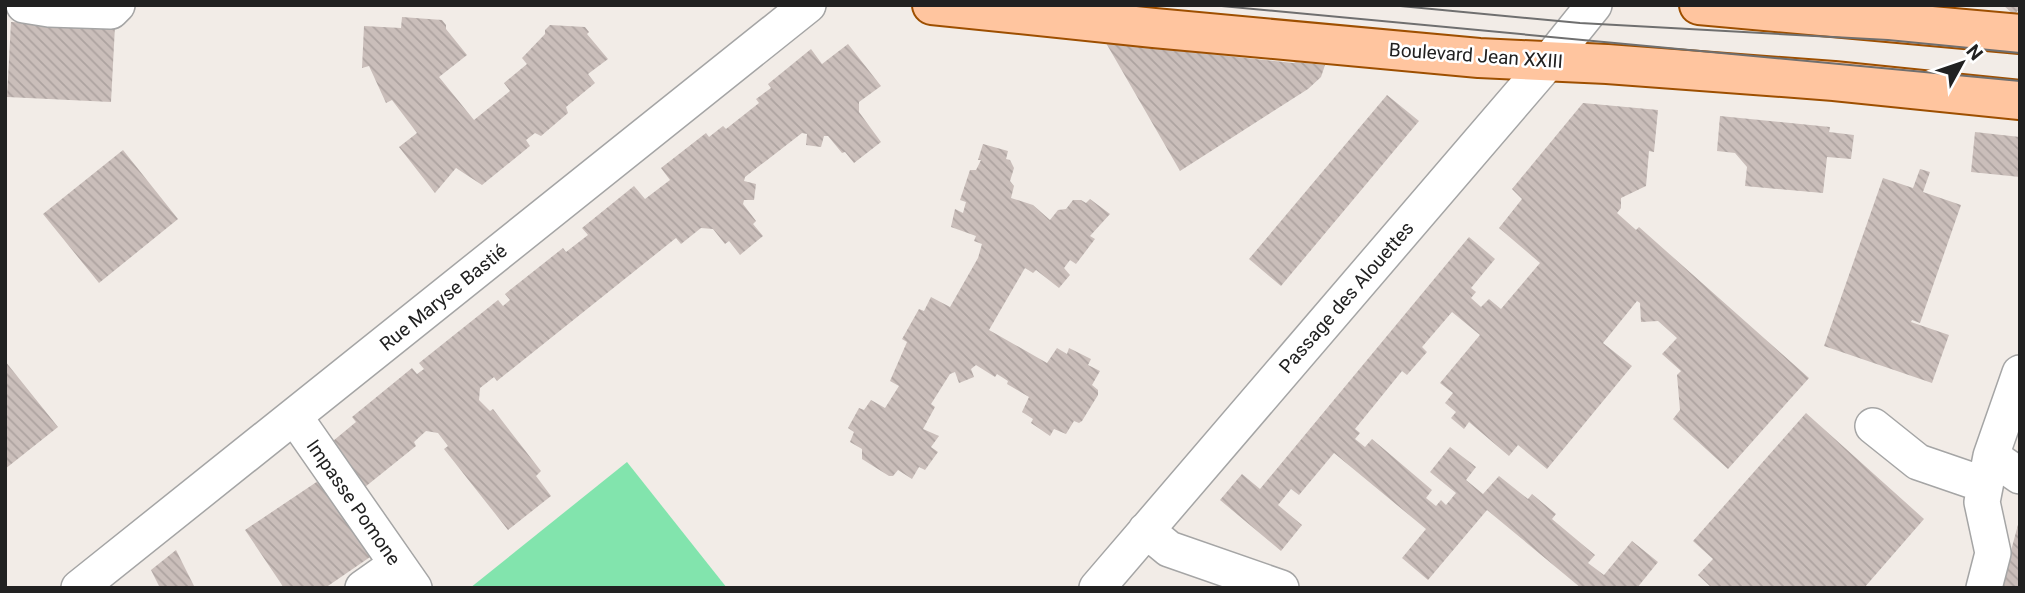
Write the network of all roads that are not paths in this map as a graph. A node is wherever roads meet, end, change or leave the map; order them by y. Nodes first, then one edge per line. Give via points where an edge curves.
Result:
1 (24, 5) edge
2 (117, 5) edge
3 (808, 5) edge
4 (932, 5) edge
5 (1594, 5) edge
6 (1699, 5) edge
7 (2020, 34) edge
8 (1549, 61) junction
9 (2020, 100) edge
10 (2020, 373) edge
11 (294, 416) junction
12 (1873, 426) dead end
13 (1988, 471) junction
14 (2020, 476) edge
15 (1146, 530) junction
16 (405, 576) edge
17 (79, 588) edge
18 (363, 588) edge
19 (1097, 588) edge
20 (1281, 588) edge
21 (1984, 588) edge

1 - 2 street via 111,11
3 - 11 street, Rue Maryse Bastié
4 - 8 main road, Boulevard Jean XXIII
5 - 8 street, Passage des Alouettes
6 - 7 main road
8 - 9 main road, Boulevard Jean XXIII via 1835,81
8 - 15 street, Passage des Alouettes
10 - 13 street
11 - 16 street, Impasse Pomone
11 - 17 street, Rue Maryse Bastié
12 - 13 street via 1918,462
13 - 14 street
13 - 21 street via 1982,502 1993,553
15 - 19 street, Passage des Alouettes
15 - 20 street via 1169,549
16 - 18 street

